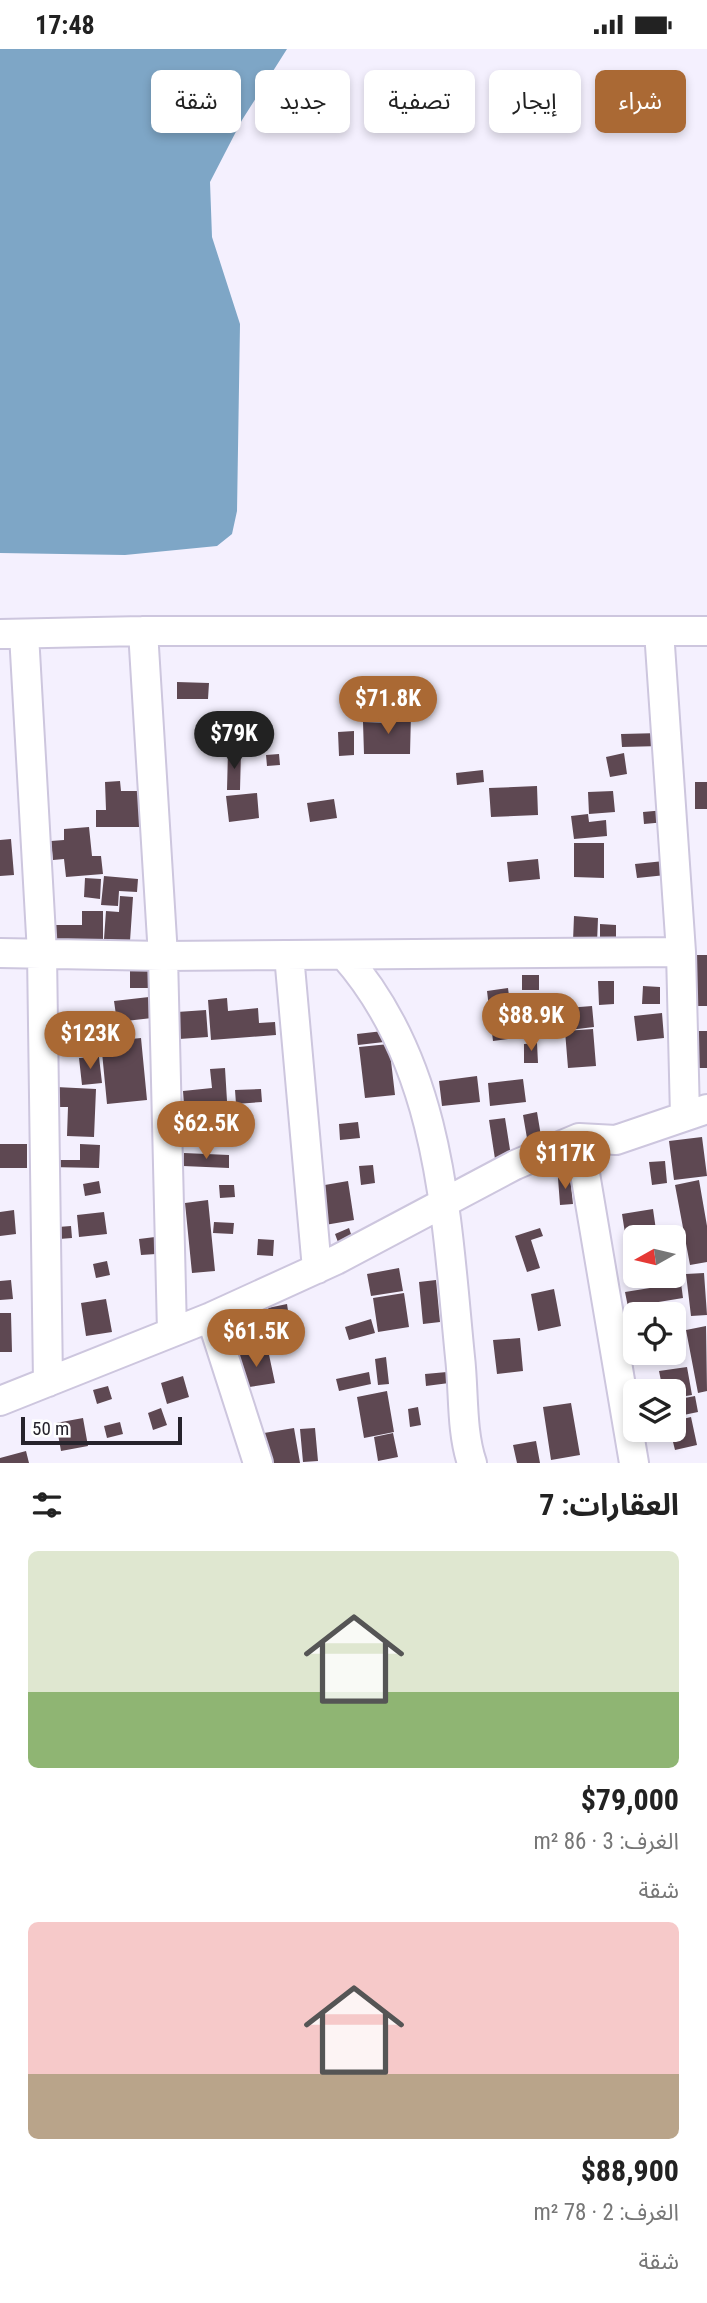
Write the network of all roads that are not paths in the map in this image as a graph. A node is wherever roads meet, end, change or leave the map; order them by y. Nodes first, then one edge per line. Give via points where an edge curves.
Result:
1 (143, 631) junction
2 (659, 631) junction
3 (707, 631) edge
4 (12, 634) edge
5 (681, 952) junction
6 (0, 953) edge
7 (42, 953) junction
8 (289, 955) junction
9 (344, 955) junction
10 (163, 956) junction
11 (696, 1113) edge
12 (579, 1138) junction
13 (444, 1201) junction
14 (317, 1269) junction
15 (211, 1317) junction
16 (172, 1332) junction
17 (48, 1382) junction
18 (0, 1401) edge
19 (258, 1463) edge
20 (472, 1463) edge
21 (634, 1463) edge

1 - 2 street
1 - 4 street
1 - 10 street
2 - 3 street
2 - 5 street
4 - 7 street
5 - 9 street
5 - 11 street
6 - 7 street
7 - 10 street
7 - 17 street
8 - 9 street
8 - 10 street
8 - 14 street
9 - 13 street via 391,1021 416,1076
10 - 16 street
11 - 12 street via 616,1140
12 - 13 street
12 - 21 street
13 - 14 street
13 - 20 street
14 - 15 street
15 - 16 street
15 - 19 street
16 - 17 street
17 - 18 street

